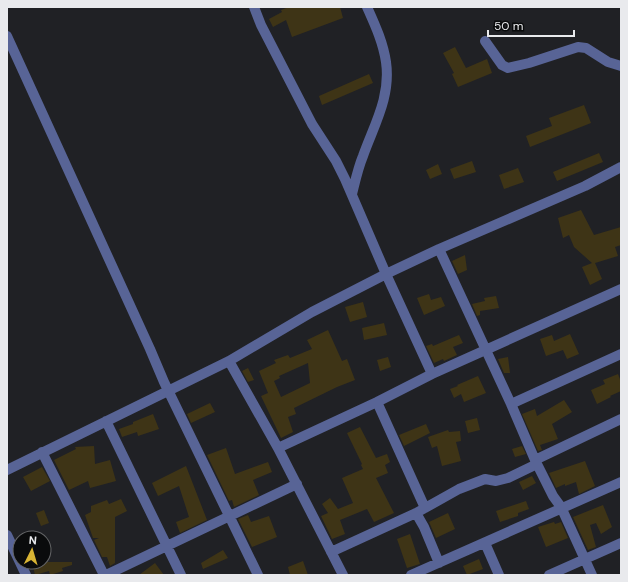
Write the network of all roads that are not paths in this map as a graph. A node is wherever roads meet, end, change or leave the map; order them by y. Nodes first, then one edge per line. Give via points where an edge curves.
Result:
1 (254, 7) edge
2 (367, 7) edge
3 (7, 36) edge
4 (485, 42) dead end
5 (621, 66) edge
6 (621, 167) edge
7 (352, 194) junction
8 (439, 250) junction
9 (386, 274) junction
10 (621, 289) edge
11 (486, 350) junction
12 (621, 354) edge
13 (230, 361) junction
14 (432, 374) junction
15 (168, 391) junction
16 (378, 402) junction
17 (511, 404) junction
18 (621, 419) edge
19 (106, 421) junction
20 (278, 448) junction
21 (42, 452) junction
22 (536, 462) junction
23 (7, 470) edge
24 (621, 482) edge
25 (297, 484) junction
26 (561, 507) junction
27 (420, 511) junction
28 (229, 516) junction
29 (7, 535) edge
30 (485, 543) junction
31 (621, 544) edge
32 (166, 545) junction
33 (331, 552) junction
34 (586, 560) junction
35 (439, 563) junction
36 (26, 575) edge
37 (105, 575) edge
38 (181, 575) edge
39 (258, 575) edge
40 (343, 575) edge
41 (411, 575) edge
42 (499, 575) edge
43 (549, 575) edge
44 (592, 575) edge

1 - 7 street via 312,124 336,161
2 - 7 street via 382,42 387,64 386,85 383,107 362,156
3 - 15 street
4 - 5 street via 502,65 508,68 578,47 586,48 608,62
6 - 8 street via 585,186
7 - 9 street
8 - 9 street
8 - 11 street
9 - 13 street via 312,312
9 - 14 street
10 - 11 street
11 - 14 street
11 - 17 street
12 - 17 street
13 - 15 street
13 - 20 street
14 - 16 street
15 - 19 street
15 - 28 street
16 - 20 street
16 - 27 street
17 - 22 street
18 - 22 street
19 - 21 street
19 - 32 street
20 - 25 street
21 - 23 street
21 - 37 street
22 - 26 street via 552,496
22 - 27 street via 508,478 496,481 482,480 459,489
24 - 26 street
25 - 28 street
25 - 33 street
26 - 30 street
26 - 34 street
27 - 33 street
27 - 35 street
28 - 32 street
28 - 39 street
29 - 36 street
30 - 35 street
30 - 42 street
31 - 34 street
32 - 37 street
32 - 38 street
33 - 40 street
34 - 43 street
34 - 44 street
35 - 41 street

